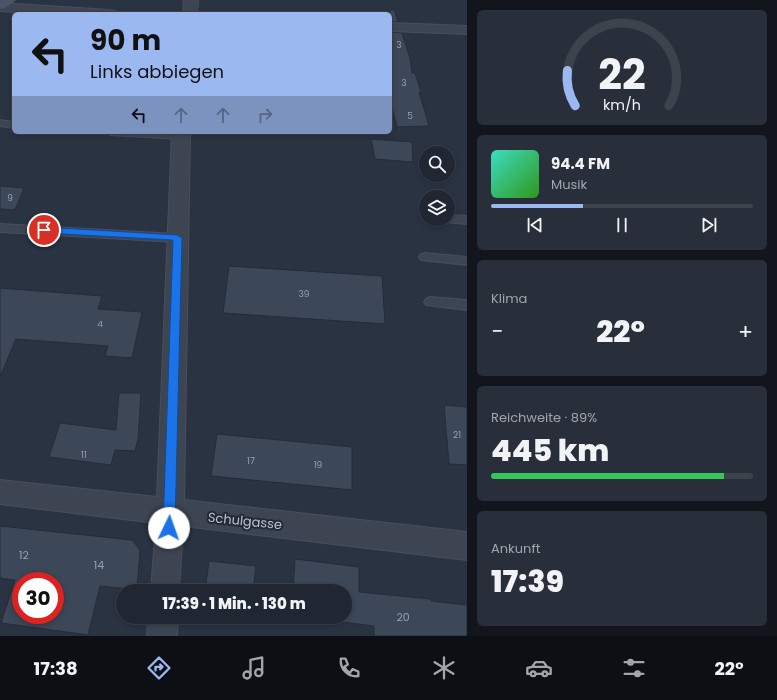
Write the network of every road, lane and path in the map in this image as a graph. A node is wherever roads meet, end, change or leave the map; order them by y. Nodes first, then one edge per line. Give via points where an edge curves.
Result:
1 (8, 0) edge
2 (191, 0) edge
3 (0, 6) edge
4 (58, 12) edge
5 (190, 12) edge
6 (392, 27) edge
7 (467, 30) edge
8 (0, 123) edge
9 (12, 125) edge
10 (181, 134) edge
11 (455, 219) edge
12 (467, 220) edge
13 (0, 228) edge
14 (177, 238) junction
15 (425, 257) dead end
16 (467, 261) edge
17 (430, 302) dead end
18 (467, 305) edge
19 (0, 492) edge
20 (170, 513) junction
21 (467, 546) edge
22 (165, 584) edge
23 (163, 624) edge
24 (162, 636) edge

1 - 3 street
2 - 5 street
3 - 4 street
6 - 7 street
8 - 9 lane
10 - 14 street
11 - 12 lane
13 - 14 lane
14 - 20 street
15 - 16 lane
17 - 18 lane
19 - 20 street, Schulgasse
20 - 21 street, Schulgasse
20 - 22 street
23 - 24 street

